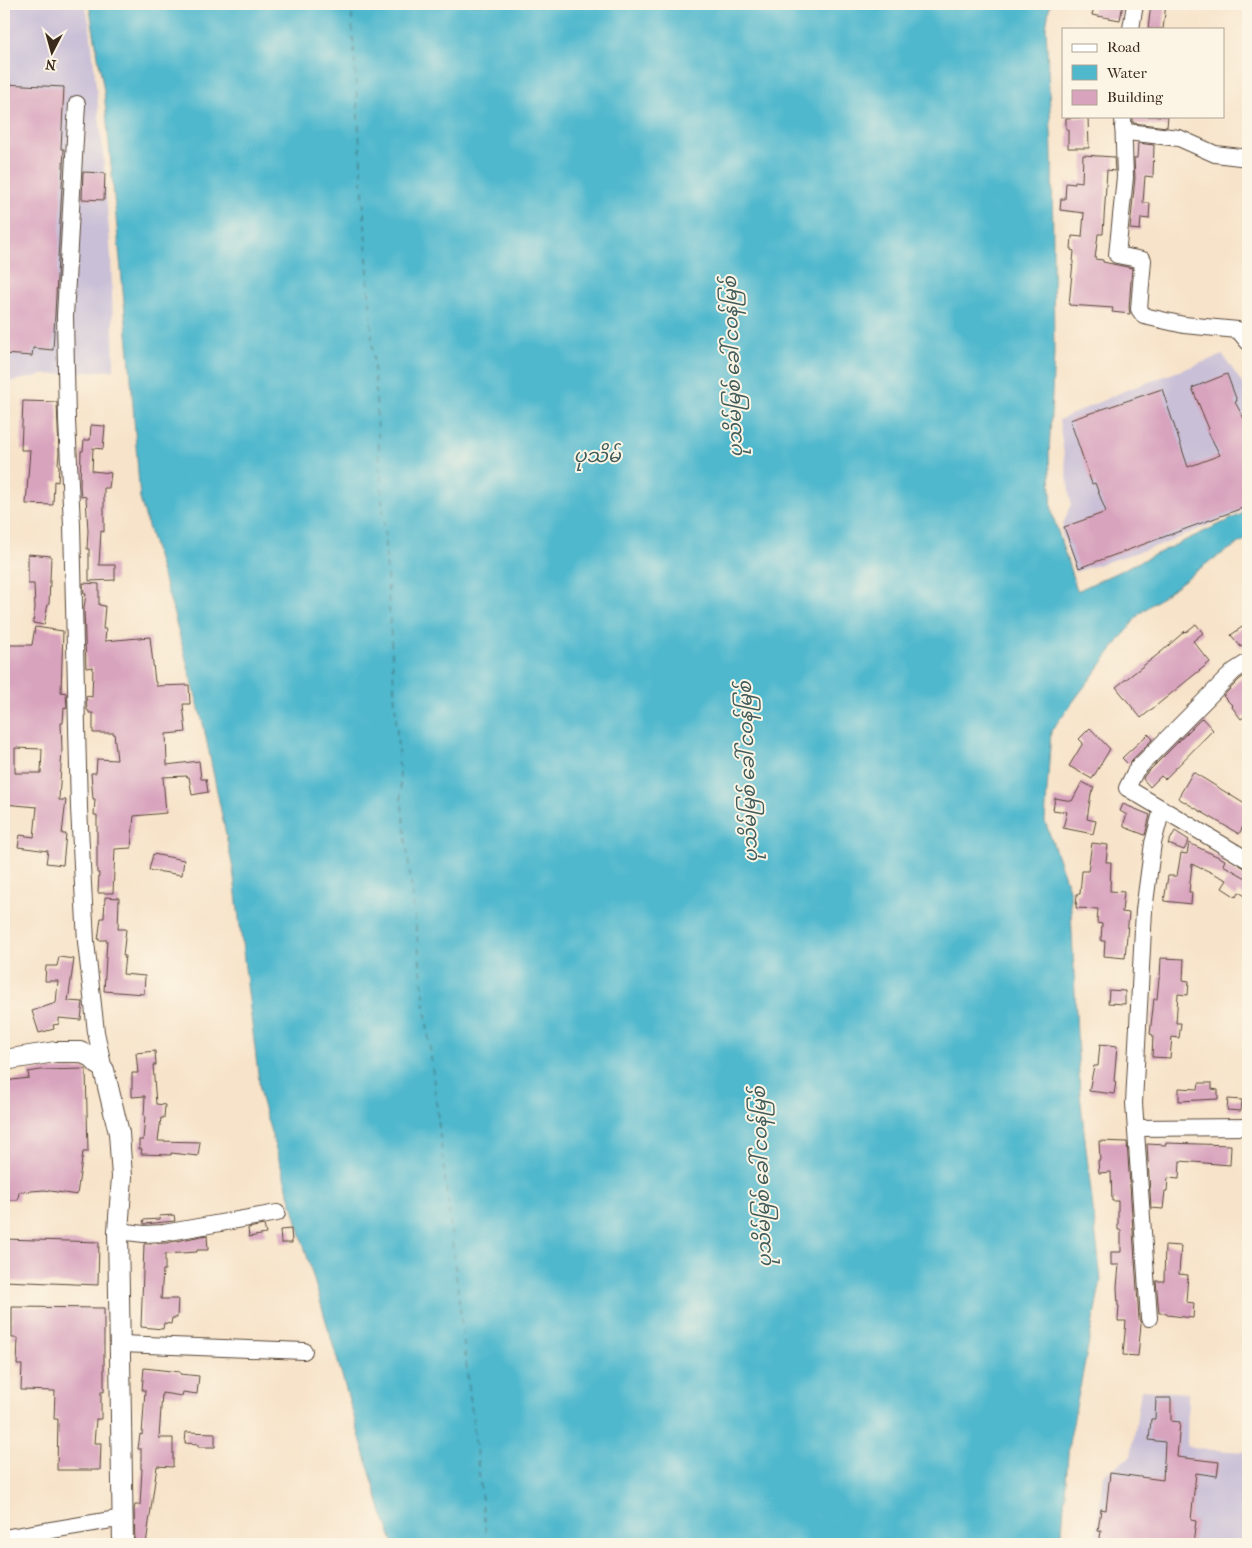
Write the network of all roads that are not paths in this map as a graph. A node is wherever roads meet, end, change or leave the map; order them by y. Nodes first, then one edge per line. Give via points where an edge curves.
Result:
1 (1135, 4) edge
2 (1131, 28) edge
3 (77, 104) dead end
4 (1123, 122) edge
5 (1248, 158) edge
6 (1248, 342) edge
7 (1248, 662) edge
8 (1162, 809) junction
9 (1248, 860) edge
10 (4, 1060) edge
11 (104, 1070) junction
12 (1248, 1127) edge
13 (1136, 1128) junction
14 (277, 1213) dead end
15 (118, 1230) junction
16 (1149, 1318) dead end
17 (121, 1344) junction
18 (304, 1352) dead end
19 (123, 1518) junction
20 (4, 1538) edge
21 (123, 1544) edge

1 - 2 street
3 - 11 street via 65,316 66,422 86,942 96,1032
4 - 5 street via 1127,132 1179,138 1215,154
4 - 6 street via 1125,177 1117,255 1143,260 1139,309 1144,316 1184,325 1238,330
7 - 8 street via 1234,672 1136,770 1127,788
8 - 9 street
8 - 13 street via 1153,843 1144,910 1134,1103
10 - 11 street via 55,1052 80,1052 91,1057
11 - 15 street via 120,1133 122,1177
12 - 13 street
13 - 16 street
14 - 15 street via 164,1233
15 - 17 street
17 - 18 street
17 - 19 street
19 - 20 street
19 - 21 street

